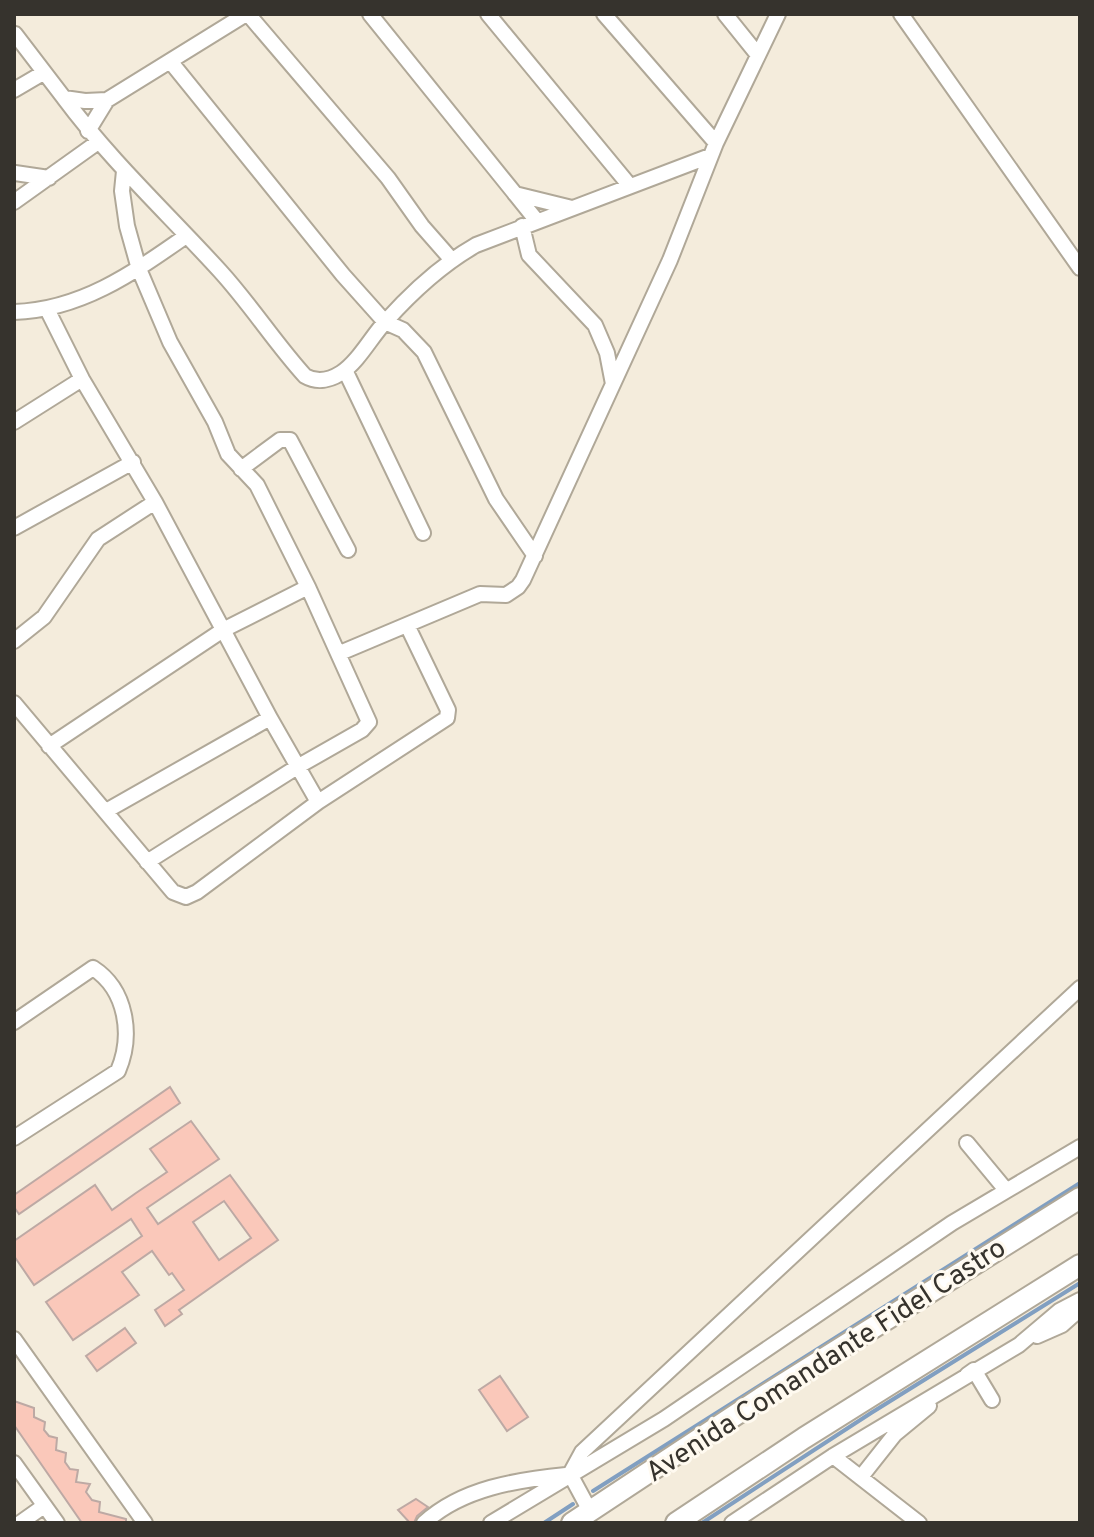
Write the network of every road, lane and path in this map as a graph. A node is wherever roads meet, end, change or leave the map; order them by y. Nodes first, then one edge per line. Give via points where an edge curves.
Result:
1 (247, 14) edge
2 (370, 14) edge
3 (488, 14) edge
4 (604, 14) edge
5 (725, 14) edge
6 (778, 14) edge
7 (901, 14) edge
8 (15, 34) edge
9 (758, 55) junction
10 (170, 61) junction
11 (43, 73) junction
12 (14, 90) edge
13 (64, 98) junction
14 (107, 100) junction
15 (93, 136) junction
16 (713, 150) junction
17 (124, 171) junction
18 (15, 172) edge
19 (49, 178) junction
20 (630, 186) junction
21 (30, 192) junction
22 (515, 194) junction
23 (14, 202) edge
24 (572, 208) junction
25 (530, 223) junction
26 (186, 236) junction
27 (451, 259) junction
28 (1080, 268) edge
29 (139, 269) junction
30 (14, 302) edge
31 (47, 309) junction
32 (30, 311) junction
33 (14, 312) edge
34 (385, 322) junction
35 (345, 370) junction
36 (82, 379) junction
37 (613, 384) junction
38 (14, 422) edge
39 (133, 462) junction
40 (241, 469) junction
41 (155, 502) junction
42 (14, 528) edge
43 (423, 533) dead end
44 (348, 550) dead end
45 (535, 556) junction
46 (308, 587) junction
47 (407, 625) junction
48 (223, 630) junction
49 (14, 641) edge
50 (340, 653) junction
51 (14, 703) edge
52 (270, 718) junction
53 (49, 746) junction
54 (297, 767) junction
55 (318, 802) junction
56 (106, 811) junction
57 (147, 862) junction
58 (1080, 988) edge
59 (14, 1022) edge
60 (14, 1138) edge
61 (967, 1143) dead end
62 (1080, 1147) edge
63 (1006, 1190) junction
64 (1080, 1198) edge
65 (1080, 1265) edge
66 (1080, 1300) edge
67 (1080, 1309) edge
68 (14, 1339) edge
69 (1019, 1345) junction
70 (974, 1370) junction
71 (992, 1400) dead end
72 (833, 1456) junction
73 (14, 1463) edge
74 (570, 1474) junction
75 (861, 1477) junction
76 (44, 1506) junction
77 (590, 1511) junction
78 (20, 1523) edge
79 (57, 1523) edge
80 (145, 1523) edge
81 (424, 1523) edge
82 (491, 1523) edge
83 (572, 1523) edge
84 (676, 1523) edge
85 (732, 1523) edge
86 (919, 1523) edge

1 - 10 street
1 - 27 street
2 - 22 street
3 - 20 street
4 - 16 street
5 - 9 street
6 - 9 street
7 - 28 street
8 - 11 street
9 - 16 street
10 - 14 street
10 - 34 street
11 - 12 street
11 - 13 street
13 - 14 street
13 - 15 street
14 - 15 street
15 - 17 street
15 - 19 street
16 - 20 street
16 - 37 street
17 - 26 street
17 - 29 street via 124,212
18 - 19 street
18 - 21 street
19 - 21 street
20 - 24 street
21 - 23 street
22 - 24 street
22 - 25 street
24 - 25 street
25 - 27 street
25 - 37 street via 529,255 595,325
26 - 29 street
26 - 35 street via 251,306 305,376 321,380
27 - 34 street
29 - 31 street via 85,298
29 - 40 street via 170,342 228,454
30 - 32 street
31 - 32 street
31 - 36 street
32 - 33 street
34 - 35 street
34 - 45 street via 403,330 424,352 496,499
35 - 43 street
36 - 38 street
36 - 39 street
37 - 45 street
39 - 41 street
39 - 42 street
40 - 44 street via 280,440 290,440
40 - 46 street via 257,485
41 - 48 street
41 - 49 street via 98,539 51,609
45 - 47 street via 512,592 480,594
46 - 48 street
46 - 50 street
47 - 50 street
47 - 55 street via 448,710 447,718
48 - 52 street
48 - 53 street
50 - 54 street via 369,722
51 - 53 street
52 - 54 street
52 - 56 street
53 - 56 street
54 - 55 street
54 - 57 street
55 - 57 street via 192,896 173,892
56 - 57 street
58 - 74 street via 582,1452
59 - 60 street via 93,968 105,976 121,1002 126,1045 118,1071
61 - 63 street
62 - 63 street
63 - 74 street via 664,1419
64 - 77 highway, Avenida Comandante Fidel Castro
65 - 84 highway, Avenida Comandante Fidel Castro
66 - 69 street
67 - 69 street via 1062,1325
68 - 80 street
69 - 70 street
70 - 71 street
70 - 72 street
70 - 75 street via 895,1434
72 - 75 street
72 - 85 street
73 - 76 street
74 - 77 street
74 - 81 street via 479,1491
74 - 82 street
75 - 86 street
76 - 78 street
76 - 79 street
77 - 83 highway, Avenida Comandante Fidel Castro

